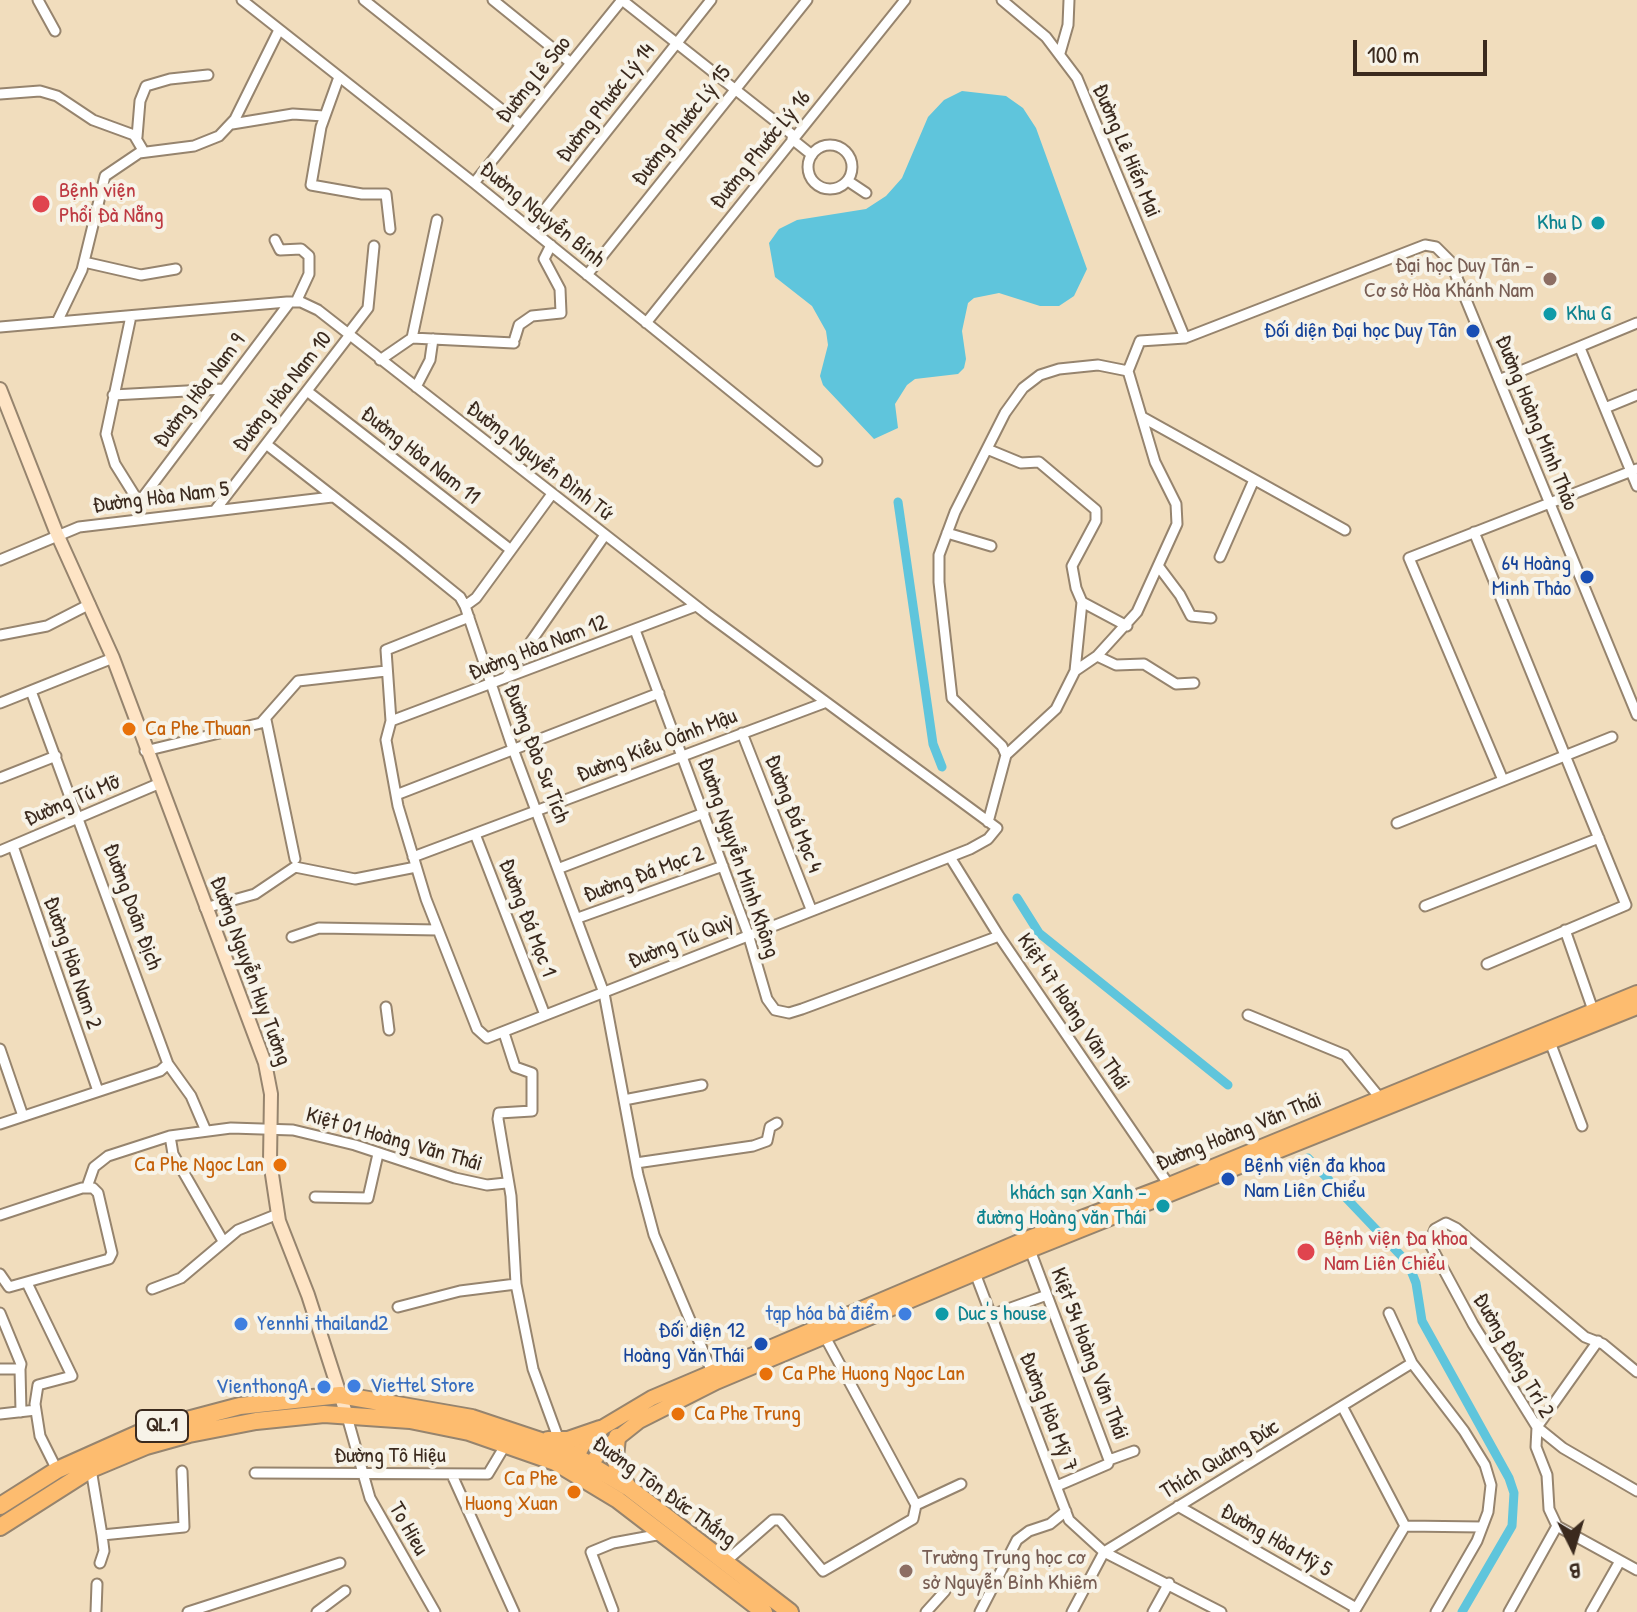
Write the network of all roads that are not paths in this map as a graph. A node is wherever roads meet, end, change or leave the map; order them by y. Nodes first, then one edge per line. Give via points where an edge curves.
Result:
1 (38, 0) edge
2 (242, 0) edge
3 (364, 0) edge
4 (493, 0) edge
5 (622, 0) edge
6 (711, 0) edge
7 (807, 0) edge
8 (905, 0) edge
9 (1002, 0) edge
10 (1069, 0) edge
11 (279, 30) junction
12 (55, 31) dead end
13 (677, 43) junction
14 (1060, 53) junction
15 (571, 63) junction
16 (208, 75) dead end
17 (339, 77) junction
18 (735, 89) junction
19 (0, 94) edge
20 (324, 116) junction
21 (232, 124) junction
22 (521, 125) junction
23 (137, 137) junction
24 (793, 137) junction
25 (144, 152) junction
26 (812, 155) junction
27 (848, 181) junction
28 (474, 183) junction
29 (866, 193) dead end
30 (437, 220) dead end
31 (530, 228) junction
32 (390, 229) dead end
33 (275, 240) dead end
34 (551, 245) junction
35 (374, 246) dead end
36 (84, 262) junction
37 (176, 269) dead end
38 (587, 275) junction
39 (293, 302) junction
40 (131, 316) junction
41 (57, 322) junction
42 (646, 323) junction
43 (1637, 323) edge
44 (0, 327) edge
45 (348, 335) junction
46 (412, 338) junction
47 (1185, 338) junction
48 (433, 339) junction
49 (1580, 348) junction
50 (380, 360) junction
51 (1128, 371) junction
52 (1499, 380) junction
53 (416, 387) junction
54 (0, 389) edge
55 (223, 389) junction
56 (307, 391) junction
57 (113, 395) junction
58 (1637, 395) edge
59 (1605, 408) junction
60 (1142, 417) junction
61 (266, 444) junction
62 (987, 449) junction
63 (817, 461) dead end
64 (1634, 470) edge
65 (1253, 482) junction
66 (1637, 486) edge
67 (552, 494) junction
68 (333, 497) junction
69 (140, 501) junction
70 (1549, 501) junction
71 (216, 509) junction
72 (141, 517) junction
73 (1345, 530) dead end
74 (1474, 532) junction
75 (947, 533) junction
76 (57, 534) junction
77 (605, 535) junction
78 (991, 546) dead end
79 (511, 550) junction
80 (1220, 557) dead end
81 (0, 560) edge
82 (1159, 567) junction
83 (1082, 602) junction
84 (90, 604) junction
85 (465, 606) junction
86 (696, 606) junction
87 (469, 617) junction
88 (1211, 618) dead end
89 (1127, 626) junction
90 (635, 630) junction
91 (0, 635) edge
92 (1097, 656) junction
93 (113, 658) junction
94 (386, 671) junction
95 (1075, 671) junction
96 (507, 676) junction
97 (1194, 683) dead end
98 (491, 685) junction
99 (31, 691) junction
100 (659, 693) junction
101 (0, 703) edge
102 (824, 703) junction
103 (1637, 715) edge
104 (266, 720) junction
105 (391, 721) junction
106 (742, 733) junction
107 (1612, 737) dead end
108 (513, 749) junction
109 (145, 751) junction
110 (1006, 755) junction
111 (1565, 755) junction
112 (56, 756) junction
113 (683, 756) junction
114 (0, 778) edge
115 (1503, 780) junction
116 (158, 784) junction
117 (396, 795) junction
118 (538, 810) junction
119 (704, 813) junction
120 (79, 817) junction
121 (988, 822) junction
122 (1397, 823) dead end
123 (997, 828) joint
124 (475, 834) junction
125 (1599, 838) junction
126 (13, 846) junction
127 (0, 851) edge
128 (950, 857) junction
129 (295, 859) dead end
130 (414, 862) junction
131 (723, 866) junction
132 (560, 868) junction
133 (1425, 906) dead end
134 (205, 908) junction
135 (811, 909) junction
136 (578, 918) junction
137 (438, 930) junction
138 (1565, 930) junction
139 (748, 934) junction
140 (999, 936) junction
141 (292, 937) dead end
142 (1487, 964) dead end
143 (604, 993) junction
144 (1637, 993) edge
145 (386, 1007) dead end
146 (1637, 1007) edge
147 (1593, 1010) junction
148 (545, 1015) junction
149 (1248, 1015) dead end
150 (389, 1030) dead end
151 (504, 1033) junction
152 (1550, 1042) junction
153 (0, 1049) edge
154 (168, 1064) junction
155 (702, 1085) dead end
156 (98, 1091) junction
157 (1380, 1098) junction
158 (624, 1100) junction
159 (23, 1116) junction
160 (777, 1123) dead end
161 (0, 1124) edge
162 (1582, 1126) dead end
163 (271, 1130) junction
164 (206, 1131) junction
165 (170, 1136) junction
166 (378, 1154) junction
167 (1247, 1159) junction
168 (636, 1163) junction
169 (506, 1183) junction
170 (1169, 1185) junction
171 (84, 1187) junction
172 (315, 1197) dead end
173 (278, 1214) junction
174 (0, 1215) edge
175 (223, 1241) junction
176 (1030, 1250) junction
177 (975, 1273) junction
178 (0, 1274) edge
179 (27, 1283) junction
180 (516, 1284) junction
181 (152, 1289) dead end
182 (1047, 1295) junction
183 (398, 1307) dead end
184 (0, 1313) edge
185 (1389, 1313) dead end
186 (991, 1315) junction
187 (824, 1335) junction
188 (1598, 1341) junction
189 (1412, 1363) junction
190 (0, 1369) edge
191 (20, 1369) junction
192 (712, 1372) junction
193 (1637, 1372) edge
194 (340, 1395) junction
195 (1342, 1406) junction
196 (36, 1410) junction
197 (21, 1412) junction
198 (346, 1413) junction
199 (0, 1414) edge
200 (200, 1423) junction
201 (1537, 1427) junction
202 (600, 1429) junction
203 (617, 1437) junction
204 (537, 1439) junction
205 (559, 1440) junction
206 (506, 1444) junction
207 (1134, 1451) dead end
208 (1109, 1460) junction
209 (579, 1467) junction
210 (91, 1469) junction
211 (57, 1470) junction
212 (182, 1471) dead end
213 (255, 1473) dead end
214 (363, 1474) junction
215 (452, 1475) junction
216 (961, 1484) dead end
217 (1057, 1486) junction
218 (629, 1488) junction
219 (1637, 1491) edge
220 (916, 1505) junction
221 (0, 1506) edge
222 (1178, 1506) junction
223 (1066, 1511) junction
224 (1405, 1526) junction
225 (1557, 1526) junction
226 (0, 1527) edge
227 (1482, 1527) junction
228 (663, 1534) junction
229 (102, 1535) junction
230 (1104, 1552) junction
231 (1620, 1561) junction
232 (725, 1562) junction
233 (100, 1563) dead end
234 (340, 1563) dead end
235 (1637, 1570) edge
236 (1169, 1583) junction
237 (97, 1584) dead end
238 (345, 1591) dead end
239 (945, 1591) dead end
240 (222, 1607) edge
241 (613, 1610) edge
242 (1355, 1610) edge
243 (96, 1612) edge
244 (188, 1612) edge
245 (317, 1612) edge
246 (435, 1612) edge
247 (514, 1612) edge
248 (764, 1612) edge
249 (790, 1612) edge
250 (926, 1612) edge
251 (980, 1612) edge
252 (1072, 1612) edge
253 (1153, 1612) edge
254 (1220, 1612) edge
255 (1436, 1612) edge
256 (1509, 1612) edge
257 (1591, 1612) edge

1 - 12 street
2 - 11 street, Đường Nguyễn Bính
3 - 22 street
4 - 15 street
5 - 13 street
5 - 15 street, Đường Lê Sao
6 - 13 street, Đường Phước Lý 14
7 - 18 street, Đường Phước Lý 15
8 - 24 street, Đường Phước Lý 16
9 - 14 street, Đường Lê Hiến Mai
10 - 14 street
11 - 17 street, Đường Nguyễn Bính
11 - 21 street
13 - 18 street
13 - 31 street, Đường Phước Lý 14
14 - 47 street, Đường Lê Hiến Mai via 1077,78
15 - 22 street, Đường Lê Sao
16 - 23 street via 146,86
17 - 20 street
17 - 28 street, Đường Nguyễn Bính
18 - 24 street
18 - 38 street, Đường Phước Lý 15
19 - 23 street via 50,93 93,120
20 - 21 street via 285,115
20 - 32 street via 311,185 386,194
21 - 25 street via 204,143
22 - 28 street, Đường Lê Sao
23 - 25 street
24 - 26 street
24 - 42 street, Đường Phước Lý 16
25 - 36 street via 109,171 101,184
26 - 27 street via 810,176 819,187 834,189
26 - 27 street via 824,146 844,150 852,162
27 - 29 street
28 - 31 street, Đường Nguyễn Bính
30 - 46 street
31 - 34 street, Đường Nguyễn Bính
33 - 39 street, Đường Hòa Nam 9 via 280,250 301,249 309,256 309,274
34 - 38 street, Đường Nguyễn Bính
34 - 48 street via 544,259 560,289 561,313 532,316 519,325 515,340
35 - 45 street, Đường Hòa Nam 10 via 368,308
36 - 37 street via 141,275
36 - 41 street
38 - 42 street, Đường Nguyễn Bính
39 - 40 street
39 - 45 street, Đường Nguyễn Đình Tứ via 318,310
39 - 55 street, Đường Hòa Nam 9
40 - 41 street
40 - 57 street
41 - 44 street
42 - 63 street, Đường Nguyễn Bính
43 - 49 street
45 - 50 street, Đường Nguyễn Đình Tứ
45 - 56 street, Đường Hòa Nam 10
46 - 48 street
46 - 50 street
47 - 51 street, Đường Hoàng Minh Thảo via 1140,341
47 - 52 street, Đường Hoàng Minh Thảo via 1425,245 1436,247 1450,261
48 - 53 street via 430,360
49 - 52 street
49 - 59 street
50 - 53 street, Đường Nguyễn Đình Tứ
51 - 60 street
51 - 62 street via 1098,365 1040,375 1023,388
52 - 70 street, Đường Hoàng Minh Thảo
53 - 67 street, Đường Nguyễn Đình Tứ
54 - 76 street, Đường Nguyễn Huy Tưởng
55 - 57 street
55 - 69 street, Đường Hòa Nam 9
56 - 61 street, Đường Hòa Nam 10
56 - 79 street, Đường Hòa Nam 11
57 - 69 street via 108,447 127,487
58 - 59 street
59 - 64 street
60 - 65 street
60 - 82 street via 1155,462 1176,504 1177,524
61 - 68 street, Đường Đào Sư Tích
61 - 71 street, Đường Hòa Nam 10
62 - 75 street
62 - 83 street via 1021,463 1039,462 1096,510 1096,521 1072,566
64 - 66 street
64 - 70 street
65 - 73 street
65 - 80 street
67 - 77 street, Đường Nguyễn Đình Tứ
67 - 79 street
68 - 71 street, Đường Hòa Nam 5
68 - 85 street, Đường Đào Sư Tích
69 - 72 street
70 - 74 street
70 - 103 street, Đường Hoàng Minh Thảo
71 - 72 street, Đường Hòa Nam 5
72 - 76 street, Đường Hòa Nam 5
74 - 111 street
74 - 115 street via 1409,558
75 - 78 street
75 - 110 street via 939,555 939,582 952,698
76 - 81 street, Đường Hòa Nam 5
76 - 84 street, Đường Nguyễn Huy Tưởng
77 - 86 street, Đường Nguyễn Đình Tứ
77 - 96 street
79 - 85 street
82 - 88 street via 1191,616
82 - 89 street
83 - 89 street
83 - 95 street
84 - 91 street via 47,626
84 - 93 street, Đường Nguyễn Huy Tưởng
85 - 87 street, Đường Đào Sư Tích
86 - 90 street, Đường Hòa Nam 12
86 - 102 street, Đường Nguyễn Đình Tứ
87 - 94 street via 390,646 384,652
87 - 98 street, Đường Đào Sư Tích
89 - 92 street
90 - 96 street, Đường Hòa Nam 12
90 - 100 street, Đường Nguyễn Minh Không
92 - 95 street
92 - 97 street via 1116,665 1144,664 1176,684
93 - 99 street
93 - 109 street, Đường Nguyễn Huy Tưởng
94 - 104 street via 298,681
94 - 105 street
95 - 110 street via 1056,709
96 - 98 street, Đường Hòa Nam 12
98 - 105 street, Đường Hòa Nam 12
98 - 108 street, Đường Đào Sư Tích
99 - 101 street
99 - 112 street, Đường Doãn Địch
100 - 108 street
100 - 113 street, Đường Nguyễn Minh Không
102 - 106 street, Đường Kiều Oánh Mậu
102 - 121 street, Đường Nguyễn Đình Tứ
104 - 109 street
104 - 129 street
105 - 117 street via 386,740
106 - 113 street, Đường Kiều Oánh Mậu
106 - 135 street, Đường Đá Mọc 4
107 - 111 street
108 - 117 street
108 - 118 street, Đường Đào Sư Tích
109 - 116 street, Đường Nguyễn Huy Tưởng
110 - 121 street
111 - 115 street
111 - 125 street
112 - 114 street
112 - 120 street, Đường Doãn Địch
113 - 118 street, Đường Kiều Oánh Mậu
113 - 119 street, Đường Nguyễn Minh Không
115 - 122 street
116 - 120 street, Đường Tú Mỡ
116 - 134 street, Đường Nguyễn Huy Tưởng
117 - 130 street
118 - 124 street, Đường Kiều Oánh Mậu
118 - 132 street, Đường Đào Sư Tích
119 - 131 street, Đường Nguyễn Minh Không
119 - 132 street
120 - 126 street, Đường Tú Mỡ
120 - 154 street, Đường Doãn Địch
121 - 123 street, Đường Nguyễn Đình Tứ
123 - 128 street, Đường Tú Quỳ via 988,839
124 - 130 street, Đường Kiều Oánh Mậu
124 - 148 street, Đường Đá Mọc 1
125 - 133 street
125 - 138 street via 1626,905
126 - 127 street, Đường Tú Mỡ
126 - 156 street, Đường Hòa Nam 2
128 - 135 street, Đường Tú Quỳ
128 - 140 street, Kiệt 47 Hoàng Văn Thái
130 - 134 street, Đường Kiều Oánh Mậu via 355,879 295,867 255,894
130 - 137 street
131 - 136 street, Đường Đá Mọc 2
131 - 139 street, Đường Nguyễn Minh Không
132 - 136 street, Đường Đào Sư Tích
134 - 163 street, Đường Nguyễn Huy Tưởng via 265,1063
135 - 139 street, Đường Tú Quỳ
136 - 143 street, Đường Đào Sư Tích
137 - 141 street via 319,928
137 - 151 street via 477,1029 487,1038
138 - 142 street
138 - 147 street
139 - 140 street, Đường Nguyễn Minh Không via 767,999 775,1010 789,1013
139 - 143 street, Đường Tú Quỳ
140 - 170 street, Kiệt 47 Hoàng Văn Thái
143 - 148 street, Đường Tú Quỳ
143 - 158 street, Đường Đào Sư Tích
144 - 147 main road, Đường Hoàng Văn Thái
145 - 150 street
146 - 152 main road, Đường Hoàng Văn Thái
147 - 157 main road, Đường Hoàng Văn Thái
148 - 151 street, Đường Tú Quỳ
149 - 157 street via 1345,1055
151 - 169 street, Kiệt 01 Hoàng Văn Thái via 515,1067 531,1071 534,1105 530,1112 499,1113
152 - 162 street
152 - 167 main road, Đường Hoàng Văn Thái
153 - 159 street
154 - 156 street
154 - 164 street, Đường Doãn Địch via 191,1096
155 - 158 street
156 - 159 street
157 - 167 main road, Đường Hoàng Văn Thái
158 - 168 street, Đường Đào Sư Tích
159 - 161 street
160 - 168 street via 765,1143
163 - 164 street, Kiệt 01 Hoàng Văn Thái
163 - 166 street, Kiệt 01 Hoàng Văn Thái via 293,1130
163 - 173 street, Đường Nguyễn Huy Tưởng
164 - 165 street, Kiệt 01 Hoàng Văn Thái
165 - 171 street, Kiệt 01 Hoàng Văn Thái via 108,1156 94,1167
165 - 175 street via 173,1154
166 - 169 street, Kiệt 01 Hoàng Văn Thái via 455,1178
166 - 172 street via 368,1198
167 - 170 main road, Đường Hoàng Văn Thái
167 - 176 main road, Đường Hoàng Văn Thái
168 - 192 street, Đường Đào Sư Tích via 654,1235
169 - 180 street, Kiệt 01 Hoàng Văn Thái
170 - 192 main road, Đường Hoàng Văn Thái via 1026,1239
171 - 174 street
171 - 179 street via 98,1193 111,1257
173 - 175 street via 248,1224
173 - 194 street, Đường Nguyễn Huy Tưởng
175 - 181 street via 181,1278
176 - 177 main road, Đường Hoàng Văn Thái
176 - 182 street, Kiệt 54 Hoàng Văn Thái
177 - 186 street, Đường Hòa Mỹ 7
177 - 187 main road, Đường Hoàng Văn Thái
178 - 179 street via 6,1287
179 - 196 street via 72,1376 38,1385
180 - 183 street
180 - 205 street, Kiệt 01 Hoàng Văn Thái via 533,1369
182 - 186 street
182 - 208 street, Kiệt 54 Hoàng Văn Thái
184 - 191 street
185 - 189 street
186 - 217 street, Đường Hòa Mỹ 7
187 - 203 main road, Đường Hoàng Văn Thái via 654,1412
187 - 220 street
188 - 193 street
188 - 201 street
188 - 201 street, Đường Đồng Trí 2 via 1585,1337 1456,1228 1446,1223 1435,1229 1429,1243
189 - 195 street, Thích Quảng Đức
189 - 227 street via 1485,1465 1491,1485
190 - 191 street
191 - 197 street
192 - 202 main road, Đường Hoàng Văn Thái via 652,1398
194 - 198 street, Đường Nguyễn Huy Tưởng
194 - 200 highway, Đường Tôn Đức Thắng / QL.1
194 - 204 highway, Đường Tôn Đức Thắng / QL.1 via 472,1418
195 - 222 street, Thích Quảng Đức
195 - 224 street
196 - 197 street
196 - 211 street via 40,1436
197 - 199 street
198 - 200 highway, Đường Tôn Đức Thắng / QL.1
198 - 206 highway, Đường Tôn Đức Thắng / QL.1 via 410,1420
198 - 214 street, To Hieu
200 - 210 highway, Đường Tôn Đức Thắng / QL.1
200 - 211 highway, Đường Tôn Đức Thắng / QL.1 via 117,1441
201 - 219 street
201 - 225 street, Đường Đồng Trí 2 via 1536,1447
202 - 205 highway
202 - 209 main road, Đường Hoàng Văn Thái
203 - 209 main road, Đường Hoàng Văn Thái
203 - 218 highway via 615,1458
204 - 205 highway
204 - 209 highway, Đường Tôn Đức Thắng / QL.1
206 - 209 highway, Đường Tôn Đức Thắng / QL.1
206 - 215 street, Đường Tô Hiệu via 488,1474
207 - 208 street
208 - 217 street, Kiệt 54 Hoàng Văn Thái
209 - 218 highway, Đường Tôn Đức Thắng / QL.1
209 - 228 highway, Đường Tôn Đức Thắng / QL.1
210 - 226 highway, Đường Tôn Đức Thắng / QL.1
210 - 229 street
211 - 221 highway, Đường Tôn Đức Thắng / QL.1
212 - 229 street via 184,1527
213 - 214 street, Đường Tô Hiệu
214 - 215 street, Đường Tô Hiệu
214 - 246 street, To Hieu via 370,1498
215 - 247 street
216 - 220 street
217 - 223 street, Đường Hòa Mỹ 7
218 - 232 highway, Đường Tôn Đức Thắng / QL.1
220 - 232 street via 913,1519 823,1571 780,1520 773,1520
222 - 230 street, Thích Quảng Đức
222 - 242 street, Đường Hòa Mỹ 5
223 - 230 street, Đường Hòa Mỹ 7
223 - 251 street via 1017,1540
224 - 227 street
224 - 242 street
225 - 231 street
225 - 256 street
227 - 255 street
228 - 241 street via 591,1552
228 - 248 highway, Đường Tôn Đức Thắng / QL.1
229 - 233 street
230 - 236 street, Đường Hòa Mỹ 7
230 - 252 street
231 - 235 street
231 - 257 street
232 - 249 highway, Đường Tôn Đức Thắng / QL.1
234 - 240 street
236 - 253 street
236 - 254 street, Đường Hòa Mỹ 7
237 - 243 street
238 - 245 street
239 - 250 street
240 - 244 street

